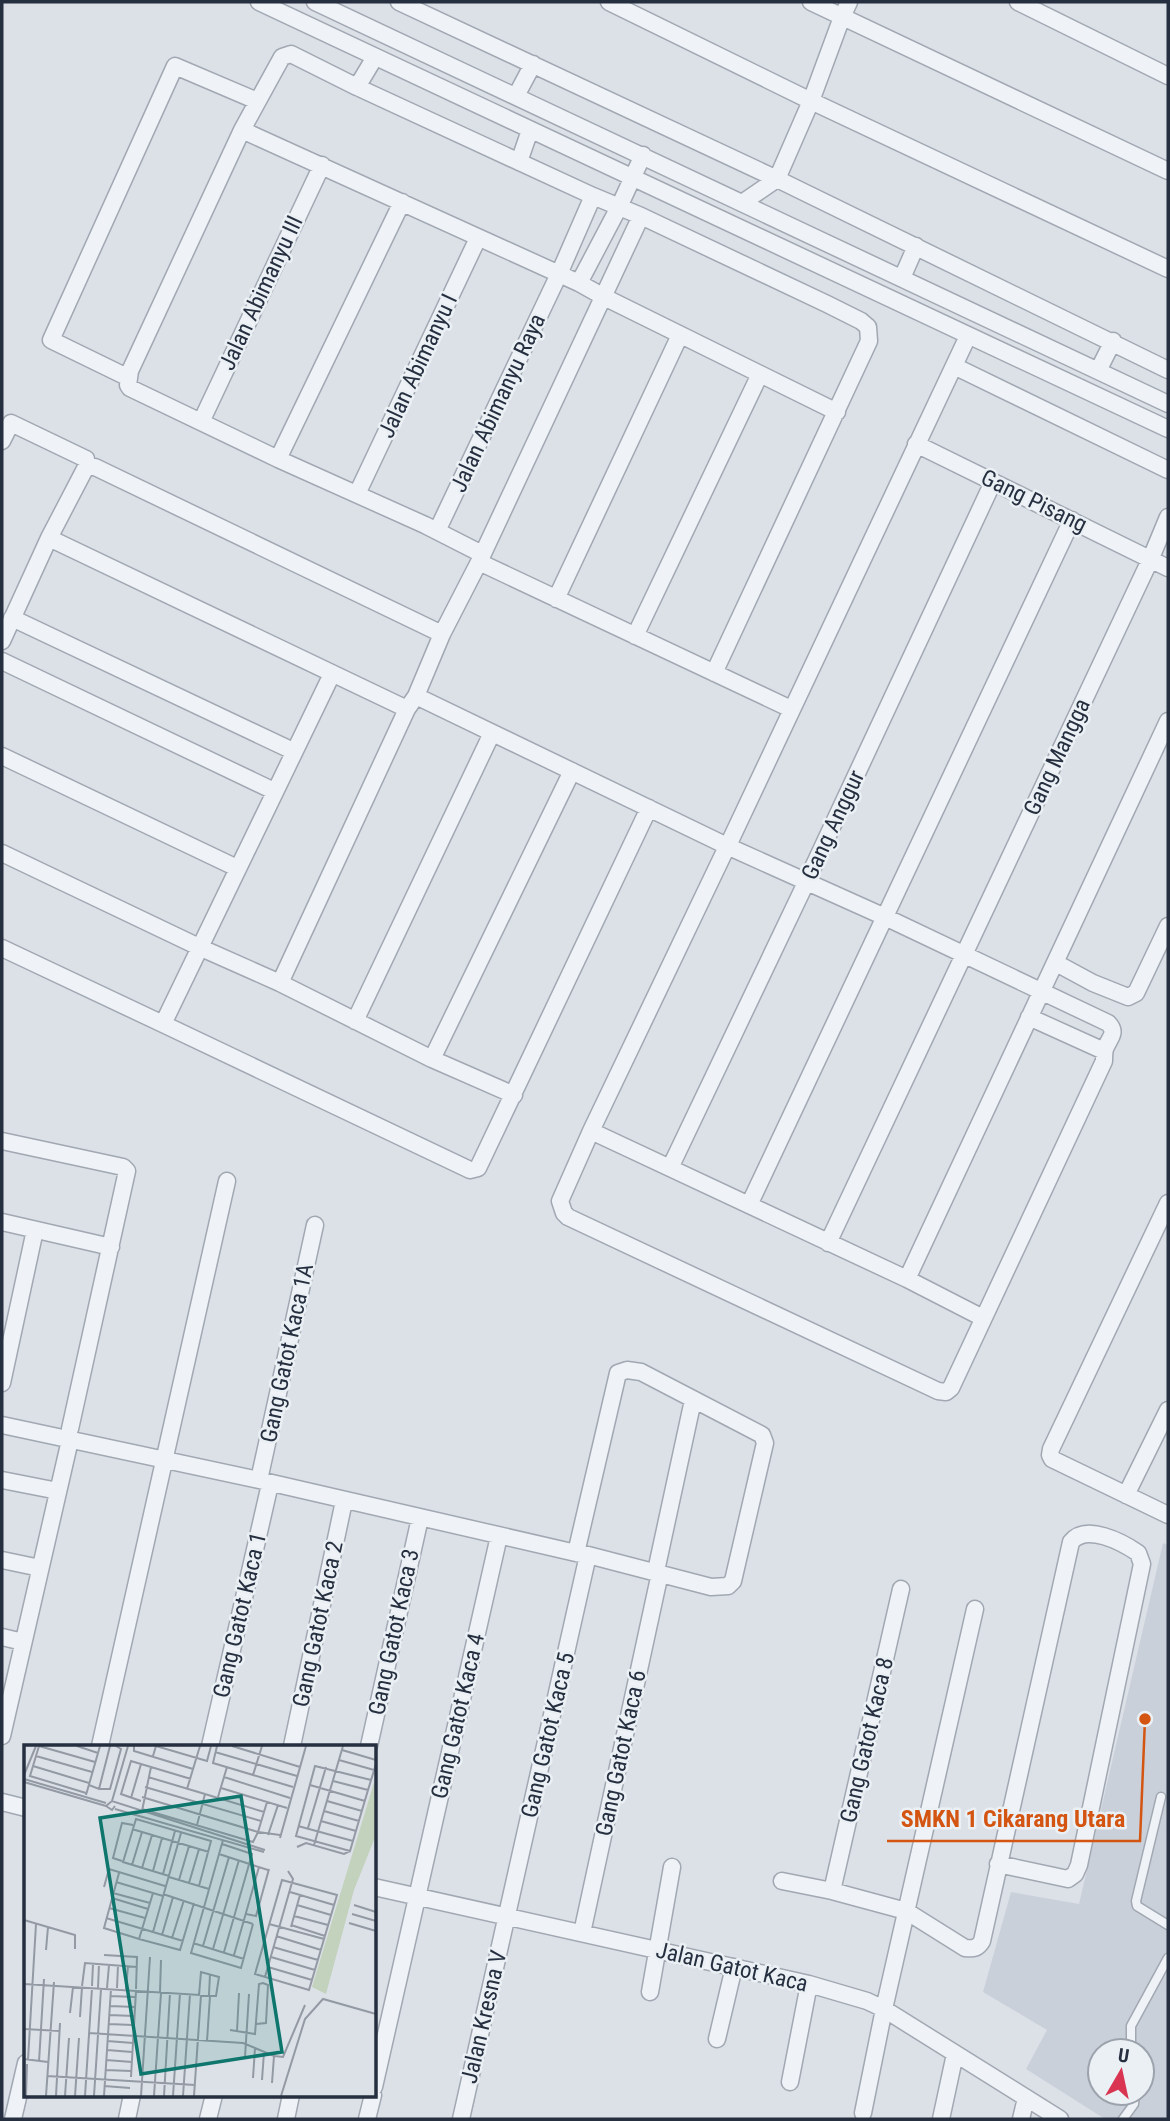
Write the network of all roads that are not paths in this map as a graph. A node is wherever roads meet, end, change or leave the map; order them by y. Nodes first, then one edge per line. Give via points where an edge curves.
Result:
1 (259, 2) edge
2 (315, 2) edge
3 (399, 2) edge
4 (609, 2) edge
5 (811, 2) edge
6 (1018, 2) edge
7 (340, 7) edge
8 (846, 9) edge
9 (375, 57) junction
10 (533, 64) junction
11 (1168, 76) edge
12 (357, 87) junction
13 (516, 96) junction
14 (257, 101) junction
15 (811, 101) junction
16 (242, 130) junction
17 (530, 130) junction
18 (643, 155) junction
19 (519, 162) junction
20 (322, 165) junction
21 (1168, 171) edge
22 (633, 179) junction
23 (777, 179) junction
24 (593, 196) junction
25 (402, 202) junction
26 (742, 203) junction
27 (619, 208) junction
28 (698, 208) junction
29 (642, 216) junction
30 (685, 237) junction
31 (478, 238) junction
32 (916, 246) junction
33 (1168, 269) edge
34 (559, 274) junction
35 (840, 275) junction
36 (902, 278) junction
37 (579, 283) junction
38 (604, 297) junction
39 (827, 304) junction
40 (680, 335) junction
41 (968, 336) junction
42 (1113, 341) junction
43 (954, 366) junction
44 (1168, 370) edge
45 (1098, 371) junction
46 (760, 374) junction
47 (129, 378) junction
48 (1168, 404) edge
49 (837, 412) junction
50 (201, 422) junction
51 (1168, 429) edge
52 (2, 441) edge
53 (916, 444) junction
54 (278, 459) junction
55 (86, 467) junction
56 (1168, 470) edge
57 (993, 481) junction
58 (358, 494) junction
59 (1168, 517) edge
60 (1072, 520) junction
61 (437, 531) junction
62 (49, 538) junction
63 (480, 558) junction
64 (1151, 558) junction
65 (1168, 568) edge
66 (556, 599) junction
67 (12, 618) junction
68 (442, 634) junction
69 (635, 636) junction
70 (2, 641) edge
71 (2, 661) edge
72 (714, 673) junction
73 (332, 674) junction
74 (412, 703) junction
75 (791, 709) junction
76 (1168, 721) edge
77 (492, 733) junction
78 (293, 751) junction
79 (2, 756) edge
80 (572, 771) junction
81 (274, 791) junction
82 (649, 808) junction
83 (727, 846) junction
84 (2, 853) edge
85 (237, 868) junction
86 (807, 881) junction
87 (885, 917) junction
88 (1168, 926) edge
89 (199, 947) junction
90 (2, 948) edge
91 (963, 955) junction
92 (1056, 963) junction
93 (280, 983) junction
94 (1042, 992) junction
95 (1029, 1017) junction
96 (355, 1021) junction
97 (163, 1024) junction
98 (1104, 1051) junction
99 (432, 1059) junction
100 (514, 1094) junction
101 (592, 1130) junction
102 (2, 1140) edge
103 (670, 1168) junction
104 (227, 1181) dead end
105 (1168, 1203) edge
106 (748, 1205) junction
107 (2, 1222) edge
108 (315, 1225) dead end
109 (35, 1230) junction
110 (828, 1243) junction
111 (111, 1247) junction
112 (907, 1279) junction
113 (983, 1318) junction
114 (2, 1383) edge
115 (693, 1400) junction
116 (1167, 1415) edge
117 (2, 1425) edge
118 (70, 1435) junction
119 (164, 1460) junction
120 (2, 1480) edge
121 (265, 1482) junction
122 (58, 1492) junction
123 (1126, 1495) junction
124 (344, 1501) junction
125 (1168, 1515) edge
126 (420, 1518) junction
127 (499, 1536) junction
128 (582, 1554) junction
129 (2, 1560) edge
130 (40, 1569) junction
131 (658, 1572) junction
132 (901, 1589) dead end
133 (975, 1609) dead end
134 (2, 1637) edge
135 (23, 1642) junction
136 (4, 1713) edge
137 (2, 1736) edge
138 (100, 1745) edge
139 (210, 1745) edge
140 (292, 1745) edge
141 (369, 1745) edge
142 (1161, 1797) dead end
143 (2, 1802) edge
144 (24, 1808) edge
145 (998, 1864) junction
146 (672, 1867) dead end
147 (782, 1881) dead end
148 (376, 1886) edge
149 (832, 1891) junction
150 (417, 1896) junction
151 (906, 1911) junction
152 (507, 1915) junction
153 (1168, 1925) edge
154 (582, 1933) junction
155 (658, 1949) junction
156 (1168, 1958) edge
157 (734, 1967) junction
158 (808, 1984) junction
159 (650, 1992) dead end
160 (884, 2009) junction
161 (1131, 2037) edge
162 (717, 2039) dead end
163 (955, 2054) junction
164 (24, 2072) edge
165 (376, 2078) edge
166 (790, 2082) dead end
167 (132, 2096) edge
168 (214, 2096) edge
169 (291, 2096) edge
170 (373, 2096) edge
171 (1026, 2098) junction
172 (863, 2113) dead end
173 (13, 2119) edge
174 (127, 2119) edge
175 (208, 2119) edge
176 (286, 2119) edge
177 (367, 2119) edge
178 (461, 2119) edge
179 (941, 2119) edge
180 (1021, 2119) edge
181 (1060, 2119) edge

1 - 9 street
2 - 7 street
3 - 10 street
4 - 15 street
5 - 8 street
6 - 11 street
7 - 13 street
8 - 15 street
8 - 21 street
9 - 12 street
9 - 17 street
10 - 13 street
10 - 23 street
12 - 14 street via 286,54
12 - 19 street
13 - 18 street
14 - 16 street
14 - 47 street via 175,66 51,340
15 - 23 street
15 - 33 street
16 - 20 street
16 - 47 street
17 - 19 street
17 - 22 street
18 - 22 street
18 - 26 street
19 - 24 street
20 - 25 street
20 - 50 street, Jalan Abimanyu III
22 - 27 street
22 - 28 street
23 - 26 street
23 - 32 street
24 - 27 street
24 - 34 street, Jalan Abimanyu Raya
25 - 31 street
25 - 54 street
26 - 36 street
27 - 29 street
27 - 37 street
28 - 30 street
28 - 35 street
29 - 30 street
29 - 38 street
30 - 39 street
31 - 34 street
31 - 58 street, Jalan Abimanyu I
32 - 36 street
32 - 42 street
34 - 37 street
34 - 61 street, Jalan Abimanyu Raya
35 - 39 street
35 - 41 street
36 - 45 street
37 - 38 street
38 - 40 street
38 - 63 street
39 - 49 street via 860,321 869,335
40 - 46 street
40 - 66 street
41 - 43 street
41 - 51 street
42 - 44 street
42 - 45 street
43 - 53 street
43 - 56 street
45 - 48 street
46 - 49 street
46 - 69 street
47 - 50 street via 130,388
49 - 72 street
50 - 54 street
52 - 55 street via 11,423 86,458
53 - 57 street, Gang Pisang
53 - 75 street
54 - 58 street
55 - 62 street
55 - 68 street via 95,467
57 - 60 street, Gang Pisang
57 - 86 street, Gang Anggur
58 - 61 street
59 - 64 street
60 - 64 street, Gang Pisang
60 - 87 street
61 - 63 street
62 - 67 street
62 - 73 street
63 - 66 street
63 - 68 street
64 - 65 street, Gang Pisang
64 - 91 street, Gang Mangga
66 - 69 street
67 - 70 street
67 - 78 street
68 - 74 street
69 - 72 street
71 - 81 street
72 - 75 street
73 - 74 street
73 - 78 street
74 - 77 street
74 - 93 street
75 - 83 street
76 - 92 street
77 - 80 street
77 - 96 street
78 - 81 street
79 - 85 street
80 - 82 street
80 - 99 street
81 - 85 street
82 - 83 street
82 - 100 street
83 - 86 street
83 - 101 street
84 - 89 street
85 - 89 street
86 - 87 street
86 - 103 street, Gang Anggur
87 - 91 street
87 - 106 street
88 - 92 street via 1136,993 1128,998
89 - 93 street
89 - 97 street
90 - 97 street
91 - 94 street
91 - 110 street, Gang Mangga
92 - 94 street
93 - 96 street
94 - 95 street
94 - 98 street via 1108,1023 1114,1033
95 - 98 street
95 - 112 street
96 - 99 street
97 - 100 street via 470,1170 482,1163
98 - 113 street via 1104,1061
99 - 100 street
101 - 103 street
101 - 113 street via 560,1201 568,1217 942,1392 951,1388
102 - 111 street via 126,1168
103 - 106 street
104 - 119 street
105 - 123 street via 1050,1455
106 - 110 street
107 - 109 street
108 - 121 street, Gang Gatot Kaca 1A
109 - 111 street
109 - 114 street
110 - 112 street
111 - 118 street
112 - 113 street
115 - 128 street, Gang Gatot Kaca 5 via 641,1372 618,1373
115 - 131 street, Gang Gatot Kaca 6
115 - 131 street via 756,1431 765,1443 733,1581 728,1586 711,1587
116 - 123 street
117 - 118 street
118 - 119 street
118 - 122 street
119 - 121 street
119 - 138 street
120 - 122 street
121 - 124 street
121 - 139 street, Gang Gatot Kaca 1
122 - 130 street
123 - 125 street
124 - 126 street
124 - 140 street, Gang Gatot Kaca 2
126 - 127 street
126 - 141 street, Gang Gatot Kaca 3
127 - 128 street
127 - 150 street, Gang Gatot Kaca 4
128 - 131 street
128 - 152 street, Gang Gatot Kaca 5
129 - 130 street
130 - 135 street
131 - 154 street, Gang Gatot Kaca 6
132 - 149 street, Gang Gatot Kaca 8
133 - 151 street
134 - 135 street
135 - 136 street
136 - 137 street
142 - 153 lane via 1136,1901
143 - 144 street
145 - 145 street via 1071,1542 1087,1534 1108,1538 1138,1553 1142,1564 1079,1865 1068,1879
145 - 151 street via 982,1941 974,1949 965,1948
146 - 155 street
147 - 149 street
148 - 150 street, Jalan Gatot Kaca
149 - 151 street
150 - 152 street, Jalan Gatot Kaca
150 - 165 street, Gang Gatot Kaca 4
151 - 160 street
152 - 154 street, Jalan Gatot Kaca
152 - 178 street, Jalan Kresna V
154 - 155 street, Jalan Gatot Kaca
155 - 157 street, Jalan Gatot Kaca
155 - 159 street
156 - 161 lane via 1131,2026
157 - 158 street, Jalan Gatot Kaca
157 - 162 street
158 - 160 street, Jalan Gatot Kaca
158 - 166 street
160 - 163 street, Jalan Gatot Kaca
160 - 172 street
163 - 171 street, Jalan Gatot Kaca
163 - 179 street
164 - 173 street
167 - 174 street
168 - 175 street
169 - 176 street
170 - 177 street
171 - 180 street
171 - 181 street, Jalan Gatot Kaca

